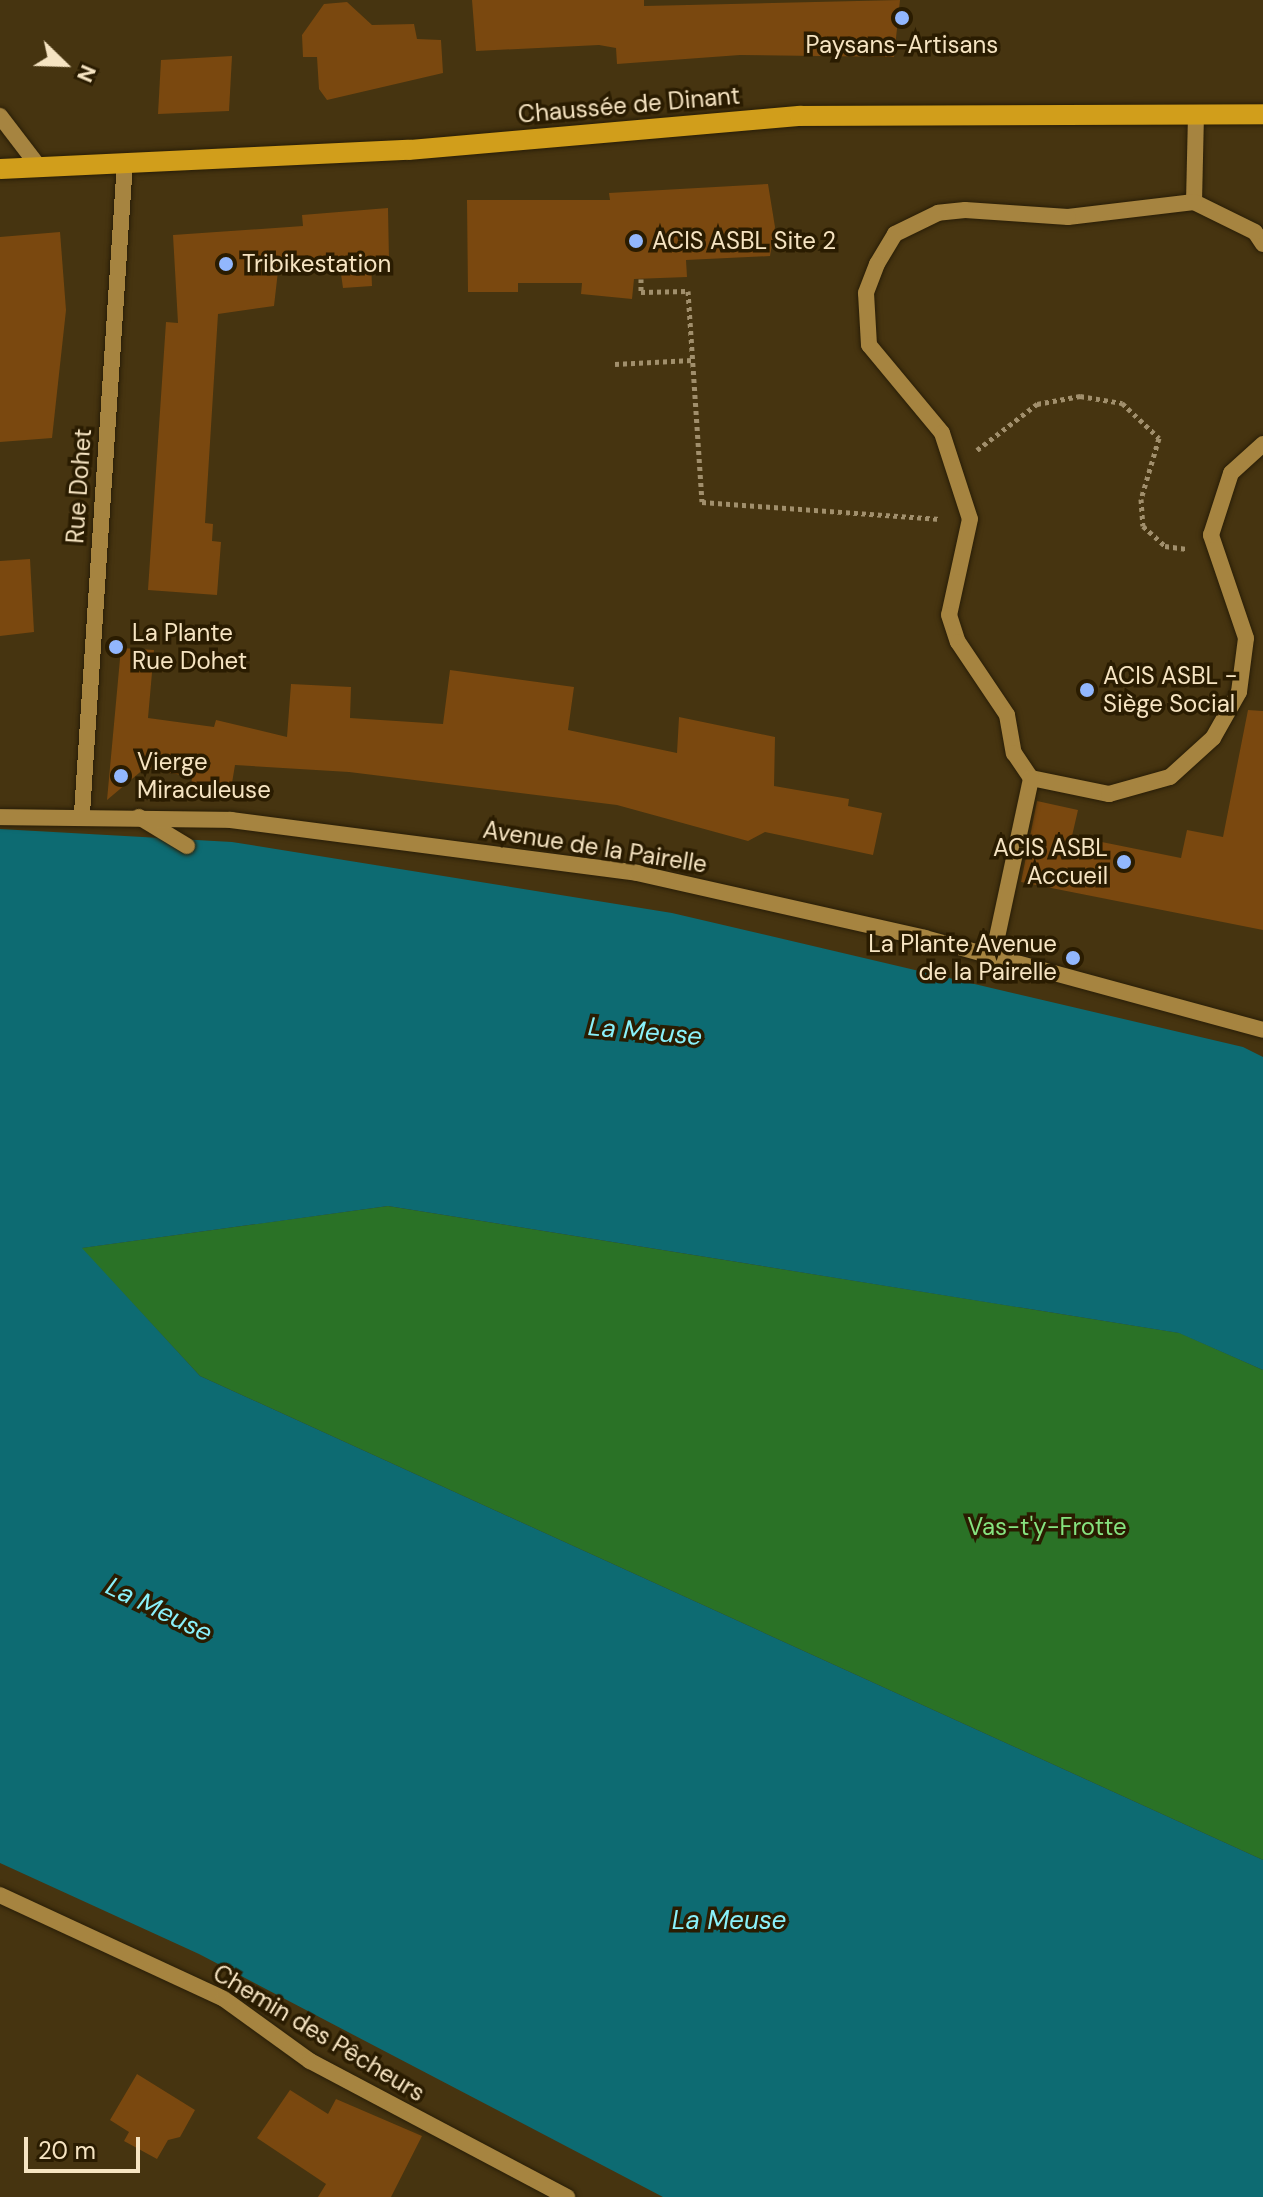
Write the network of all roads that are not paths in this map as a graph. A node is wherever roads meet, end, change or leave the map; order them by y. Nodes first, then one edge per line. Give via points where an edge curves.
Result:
1 (1196, 114) junction
2 (1263, 114) edge
3 (0, 116) edge
4 (125, 162) junction
5 (39, 167) junction
6 (0, 169) edge
7 (1194, 202) junction
8 (1263, 244) edge
9 (1263, 444) edge
10 (1031, 778) junction
11 (82, 813) junction
12 (138, 816) junction
13 (0, 817) edge
14 (187, 846) dead end
15 (993, 956) junction
16 (1263, 1030) edge
17 (0, 1895) edge
18 (567, 2197) edge

1 - 2 main road, Chaussée de Dinant
1 - 4 main road, Chaussée de Dinant via 800,116 409,150
1 - 7 street
3 - 5 street
4 - 5 main road, Chaussée de Dinant
4 - 11 street, Rue Dohet
5 - 6 main road, Chaussée de Dinant
7 - 8 street via 1255,232
7 - 10 street via 1068,217 938,213 895,234 866,293 869,345 942,433 958,472 970,519 949,615 973,669 1007,715 1014,753
9 - 10 street via 1231,473 1211,535 1246,638 1239,692 1213,738 1170,777 1109,794
10 - 15 street
11 - 12 street, Avenue de la Pairelle
11 - 13 street, Avenue de la Pairelle
12 - 14 street
12 - 15 street, Avenue de la Pairelle via 231,820 637,873
15 - 16 street, Avenue de la Pairelle
17 - 18 street, Chemin des Pêcheurs via 224,1999 310,2061

